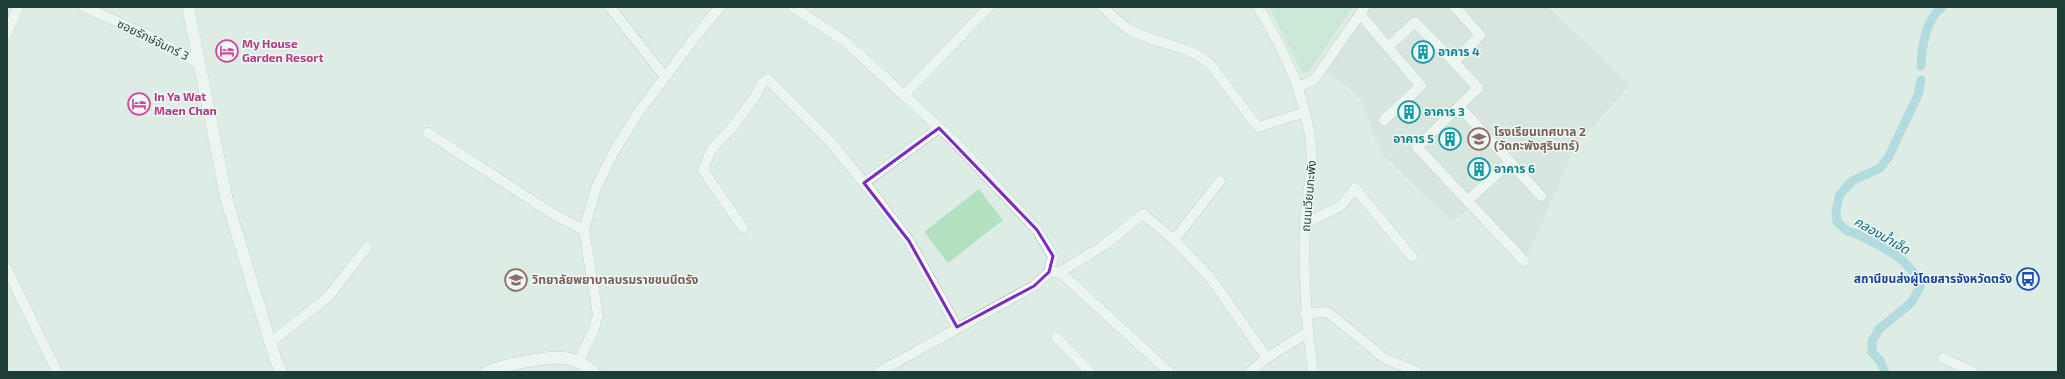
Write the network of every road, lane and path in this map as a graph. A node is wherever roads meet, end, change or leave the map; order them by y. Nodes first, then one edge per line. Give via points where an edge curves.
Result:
1 (18, 7) edge
2 (84, 7) edge
3 (188, 7) edge
4 (610, 7) edge
5 (720, 7) edge
6 (793, 7) edge
7 (989, 7) edge
8 (1103, 7) edge
9 (1258, 7) edge
10 (1455, 7) edge
11 (1362, 11) edge
12 (7, 34) edge
13 (1388, 47) junction
14 (1454, 62) junction
15 (200, 64) junction
16 (664, 77) junction
17 (1298, 87) junction
18 (904, 95) junction
19 (1460, 107) junction
20 (1305, 112) junction
21 (1384, 120) dead end
22 (939, 128) junction
23 (428, 133) dead end
24 (1509, 163) junction
25 (1220, 181) dead end
26 (864, 183) junction
27 (1540, 196) dead end
28 (1468, 201) junction
29 (1305, 223) junction
30 (743, 228) dead end
31 (584, 230) junction
32 (1174, 240) junction
33 (368, 247) dead end
34 (1412, 257) dead end
35 (1524, 260) dead end
36 (7, 269) edge
37 (1049, 272) junction
38 (1060, 272) junction
39 (1305, 314) junction
40 (957, 327) junction
41 (1308, 332) junction
42 (1056, 337) dead end
43 (271, 342) junction
44 (275, 358) junction
45 (1267, 358) junction
46 (1943, 358) dead end
47 (578, 363) junction
48 (1391, 368) edge
49 (57, 372) edge
50 (275, 372) edge
51 (282, 372) edge
52 (487, 372) edge
53 (594, 372) edge
54 (879, 372) edge
55 (1090, 372) edge
56 (1169, 372) edge
57 (1250, 372) edge
58 (1313, 372) edge
59 (1417, 372) edge
60 (1973, 372) edge

1 - 12 street
2 - 15 street, ซอยรักษ์จันทร์ 3 via 145,34
3 - 15 main road
4 - 16 street
5 - 16 street
6 - 18 street via 846,42
7 - 18 street
8 - 20 street via 1122,25 1190,52 1210,64 1258,127
9 - 17 street, ถนนเวียนกะพัง via 1277,38
10 - 14 street via 1480,35
11 - 13 street
11 - 17 street via 1314,80
13 - 14 street via 1416,22
13 - 21 street via 1421,86
14 - 19 street via 1478,88
15 - 43 main road via 227,201
16 - 31 street via 613,153 596,188
17 - 20 street, ถนนเวียนกะพัง
18 - 22 street
19 - 24 street
19 - 28 street via 1417,147
20 - 29 street, ถนนเวียนกะพัง via 1313,160
22 - 26 street
22 - 37 street via 1038,230 1054,256
23 - 31 street via 553,214
24 - 27 street
24 - 28 street
25 - 32 street
26 - 30 street via 828,140 768,79 762,83 736,123 711,150 703,170
26 - 40 street via 909,241
28 - 35 street
29 - 34 street via 1341,206 1355,188
29 - 39 street, ถนนเวียนกะพัง
31 - 47 street via 598,315
32 - 38 street via 1143,214 1103,246
32 - 45 street via 1209,276
33 - 43 street via 328,297
36 - 49 street
37 - 38 street
37 - 40 street via 1034,286
38 - 56 street
39 - 41 street, ถนนเวียนกะพัง
39 - 48 street via 1329,313
40 - 54 street
41 - 45 street
41 - 58 street, ถนนเวียนกะพัง
42 - 55 street
43 - 44 main road
44 - 50 main road
44 - 51 main road
45 - 57 street
46 - 60 street
47 - 52 main road via 564,358 541,360
47 - 53 main road
48 - 59 street via 1413,369

